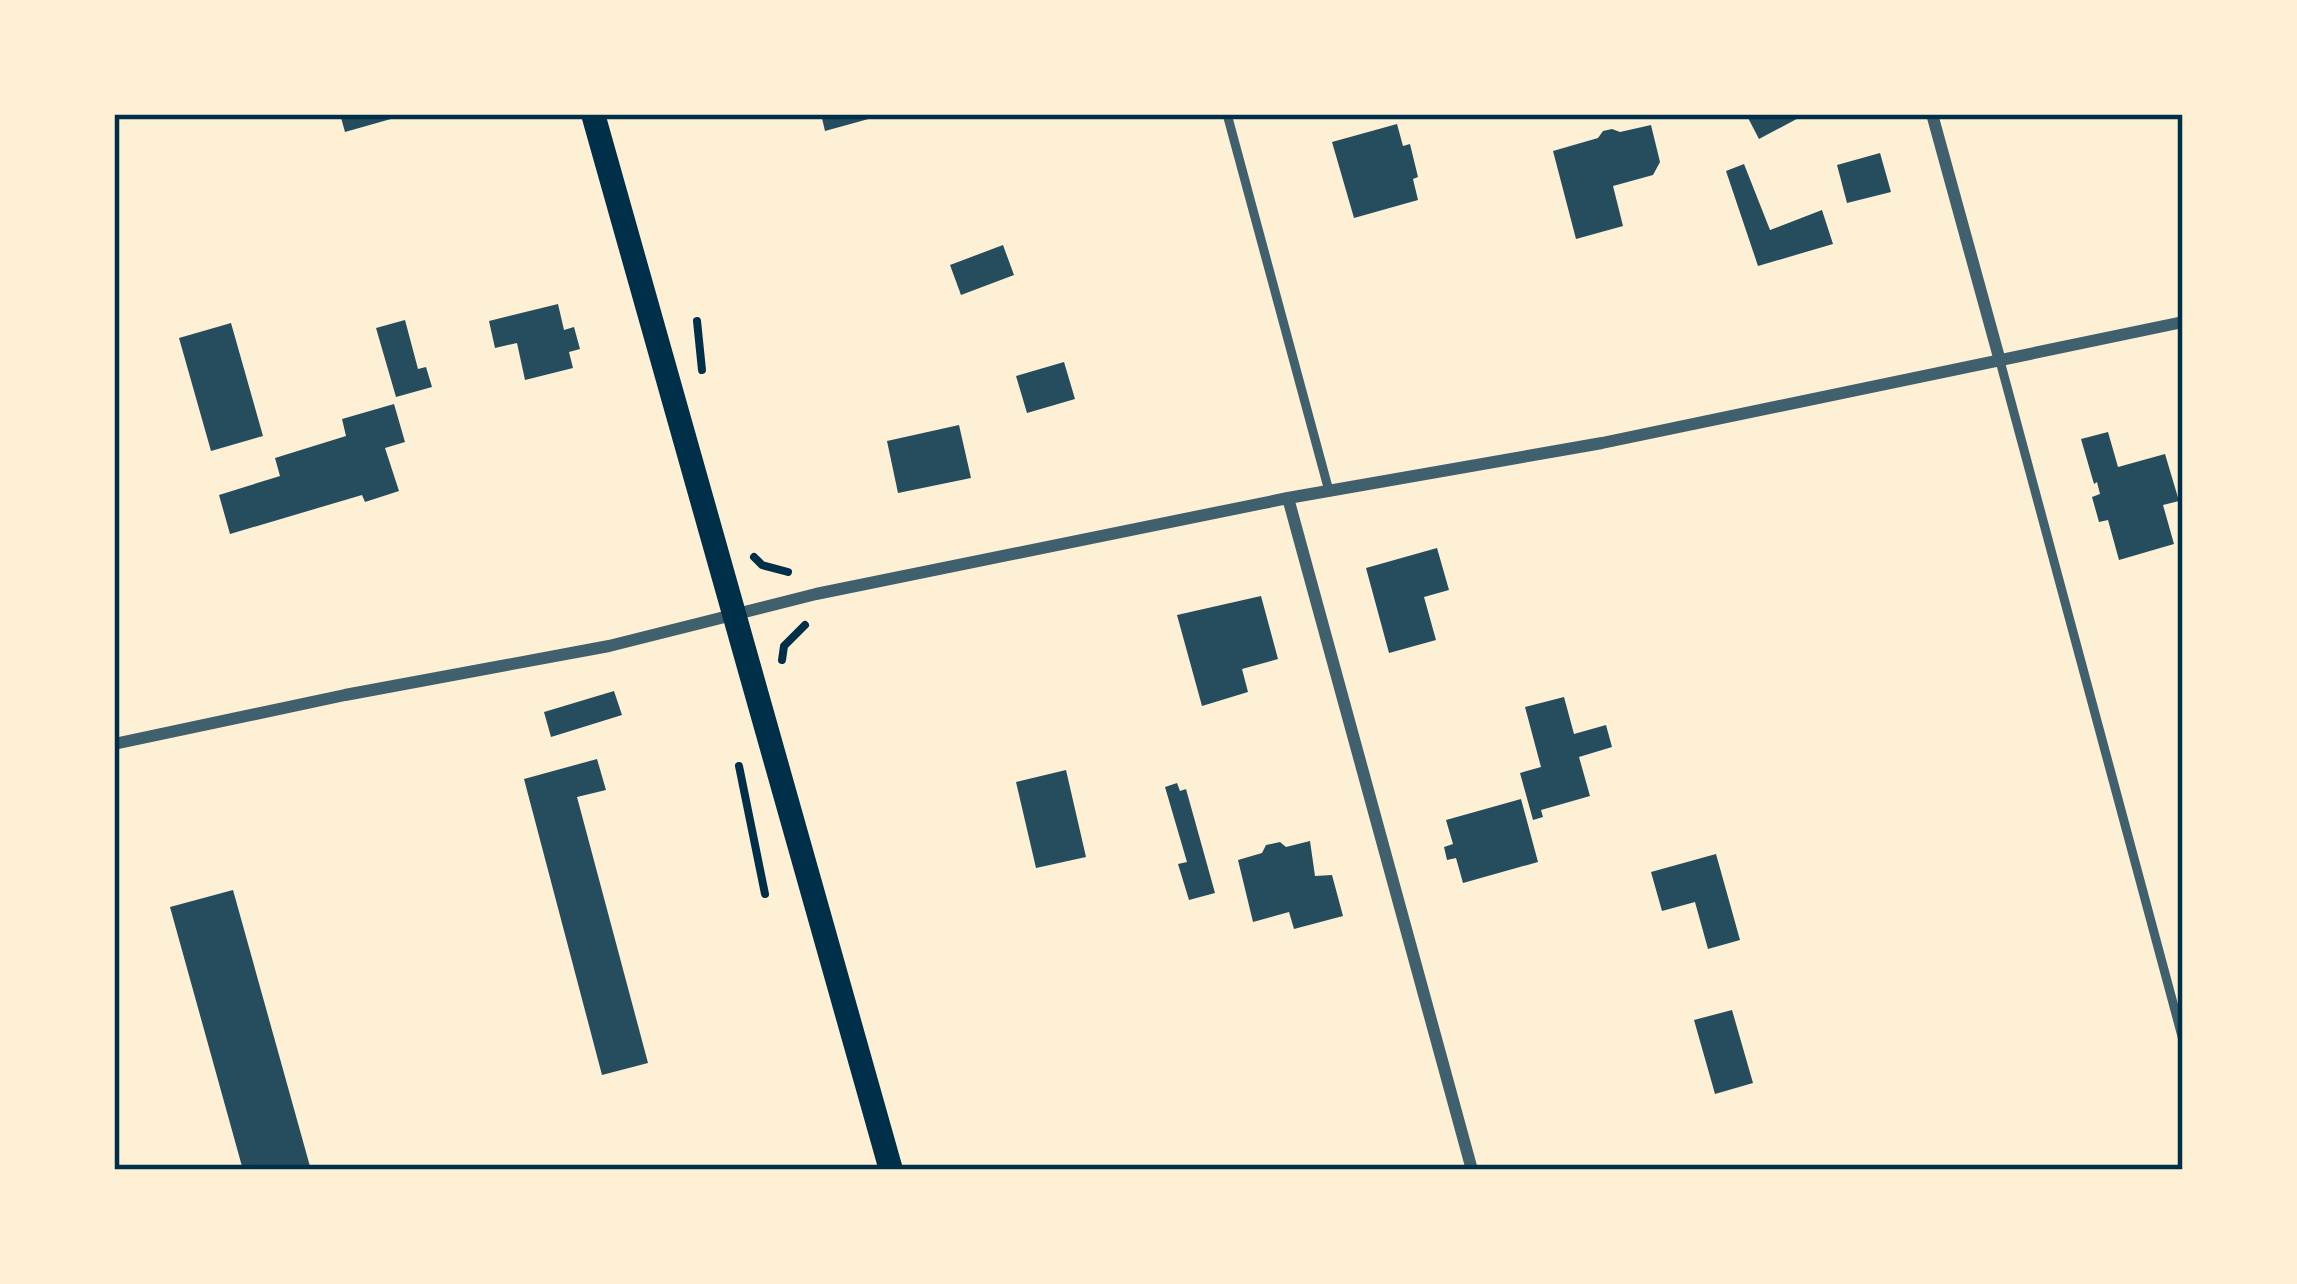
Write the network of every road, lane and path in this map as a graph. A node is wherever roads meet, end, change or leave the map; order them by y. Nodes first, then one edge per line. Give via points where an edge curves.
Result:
1 (593, 114) edge
2 (1227, 114) edge
3 (1932, 114) edge
4 (697, 321) dead end
5 (2183, 322) edge
6 (2000, 361) junction
7 (704, 382) dead end
8 (1329, 491) junction
9 (1288, 498) junction
10 (743, 539) dead end
11 (793, 572) dead end
12 (734, 616) junction
13 (822, 618) dead end
14 (784, 680) dead end
15 (114, 744) edge
16 (736, 748) dead end
17 (765, 894) dead end
18 (2183, 1040) edge
19 (891, 1170) edge
20 (1472, 1170) edge

1 - 12 main road
2 - 8 lane
3 - 6 street
4 - 7 path
5 - 6 street
6 - 8 street
6 - 18 lane
8 - 9 street
9 - 12 street
9 - 20 street
10 - 11 path via 762,565
12 - 15 street
12 - 19 main road
13 - 14 path via 784,646
16 - 17 path

